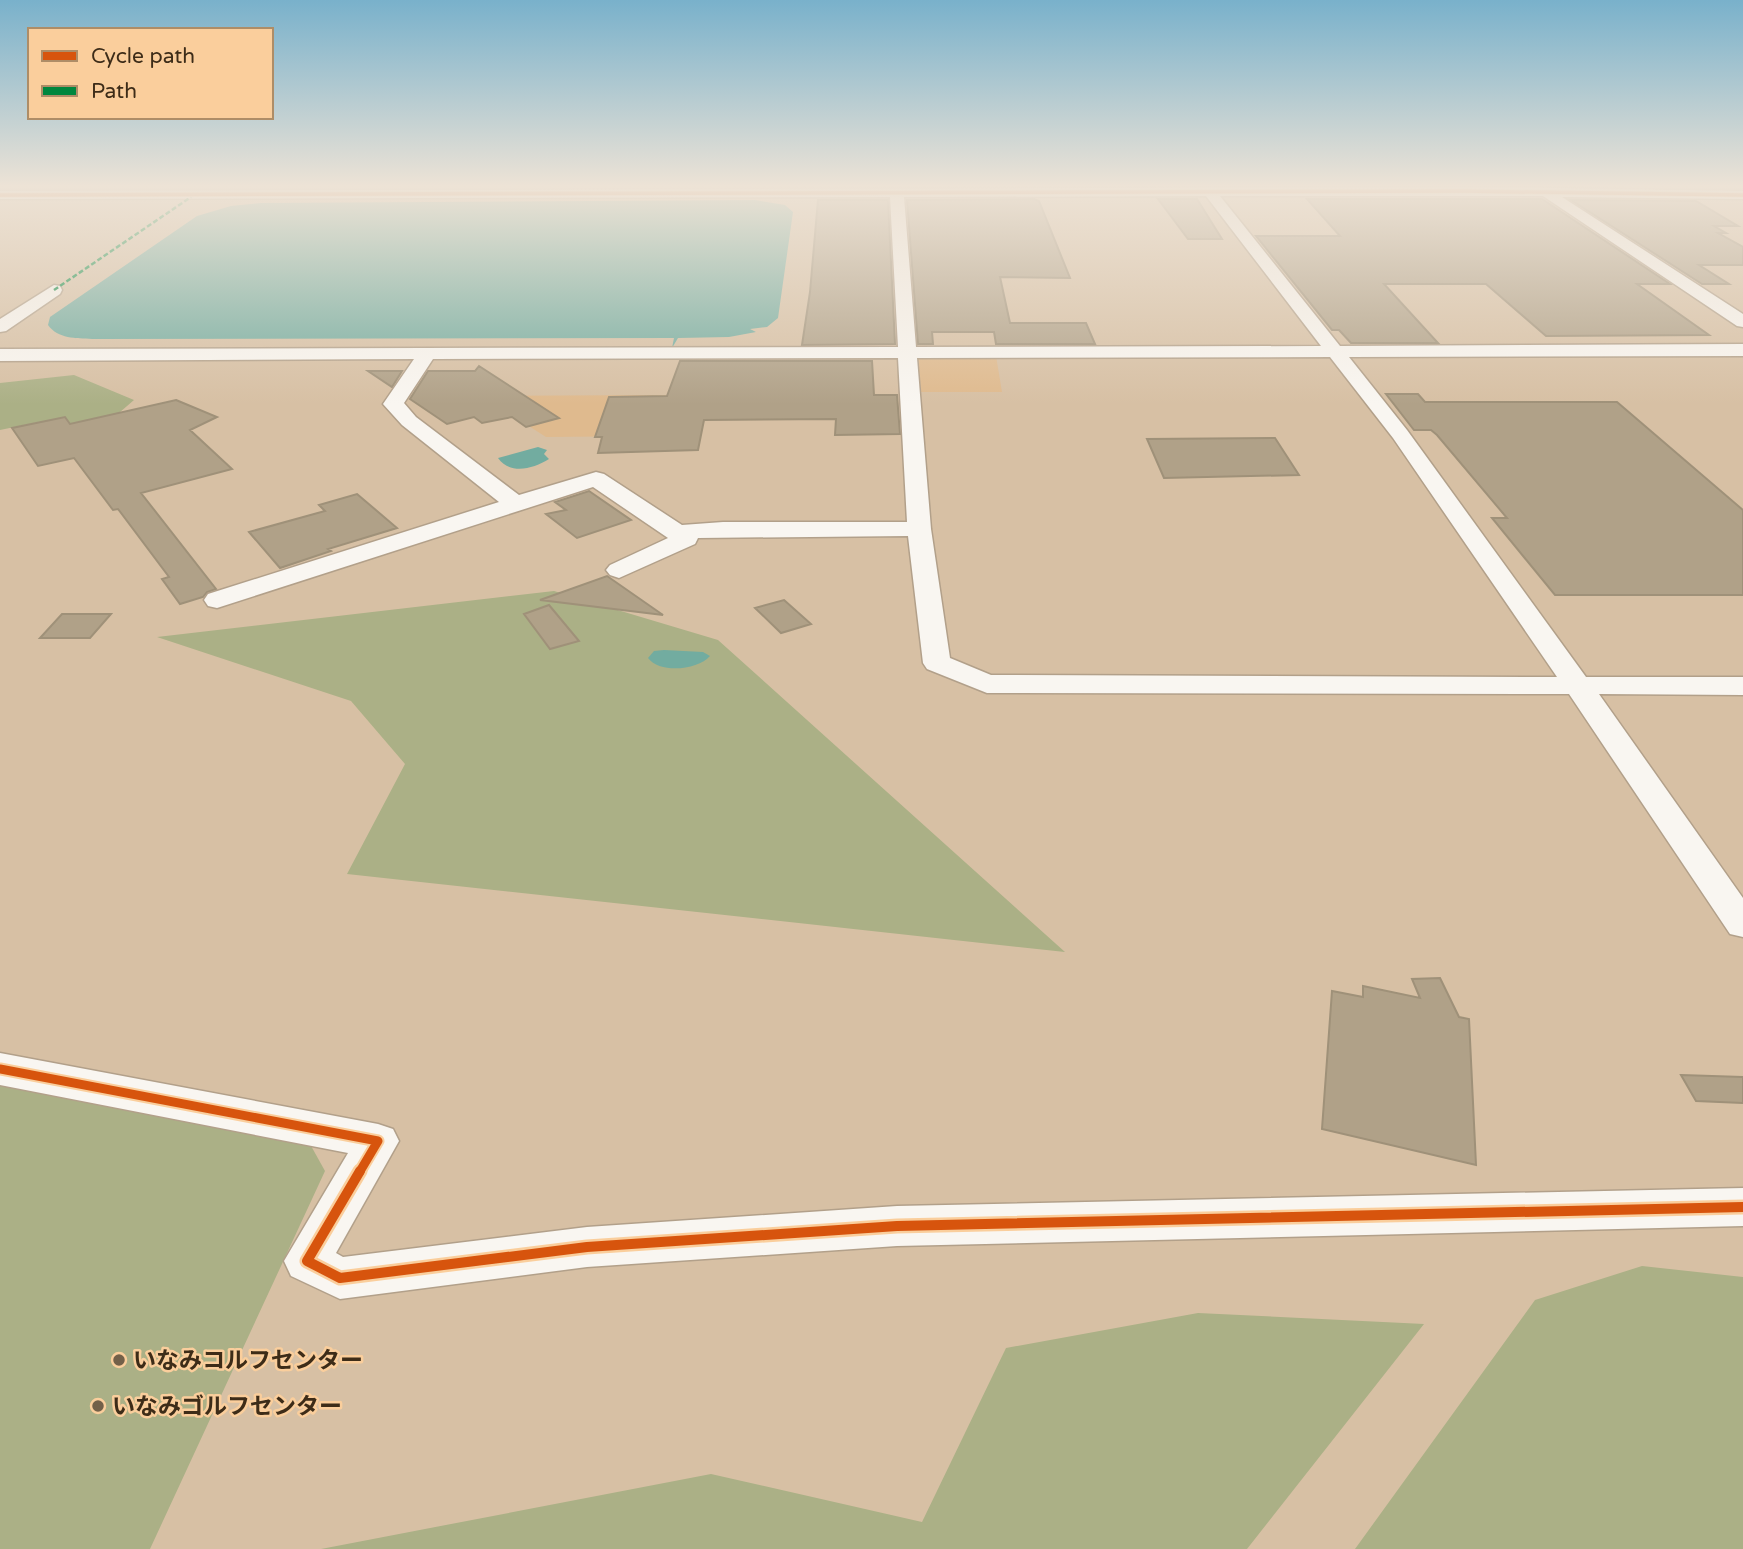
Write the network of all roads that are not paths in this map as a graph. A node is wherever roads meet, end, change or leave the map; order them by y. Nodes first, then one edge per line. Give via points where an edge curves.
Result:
1 (901, 259) edge
2 (1262, 259) edge
3 (1648, 259) edge
4 (54, 290) dead end
5 (1743, 322) edge
6 (0, 327) edge
7 (1743, 350) edge
8 (907, 352) junction
9 (1334, 352) junction
10 (428, 353) junction
11 (0, 355) edge
12 (516, 504) junction
13 (919, 529) junction
14 (677, 533) junction
15 (619, 570) dead end
16 (217, 600) dead end
17 (1576, 686) junction
18 (1743, 686) edge
19 (1743, 925) edge
20 (0, 1069) edge
21 (1743, 1207) edge

1 - 8 street
2 - 9 street
3 - 5 street
4 - 6 street
7 - 9 street
8 - 9 street
8 - 10 street
8 - 13 street
9 - 17 street via 1400,435
10 - 11 street
10 - 12 street via 393,404 408,421
12 - 14 street via 596,479
12 - 16 street
13 - 14 street
13 - 17 street via 937,663 987,684
14 - 15 street via 686,539
17 - 18 street
17 - 19 street
20 - 21 street via 378,1141 307,1261 340,1278 587,1247 897,1226

